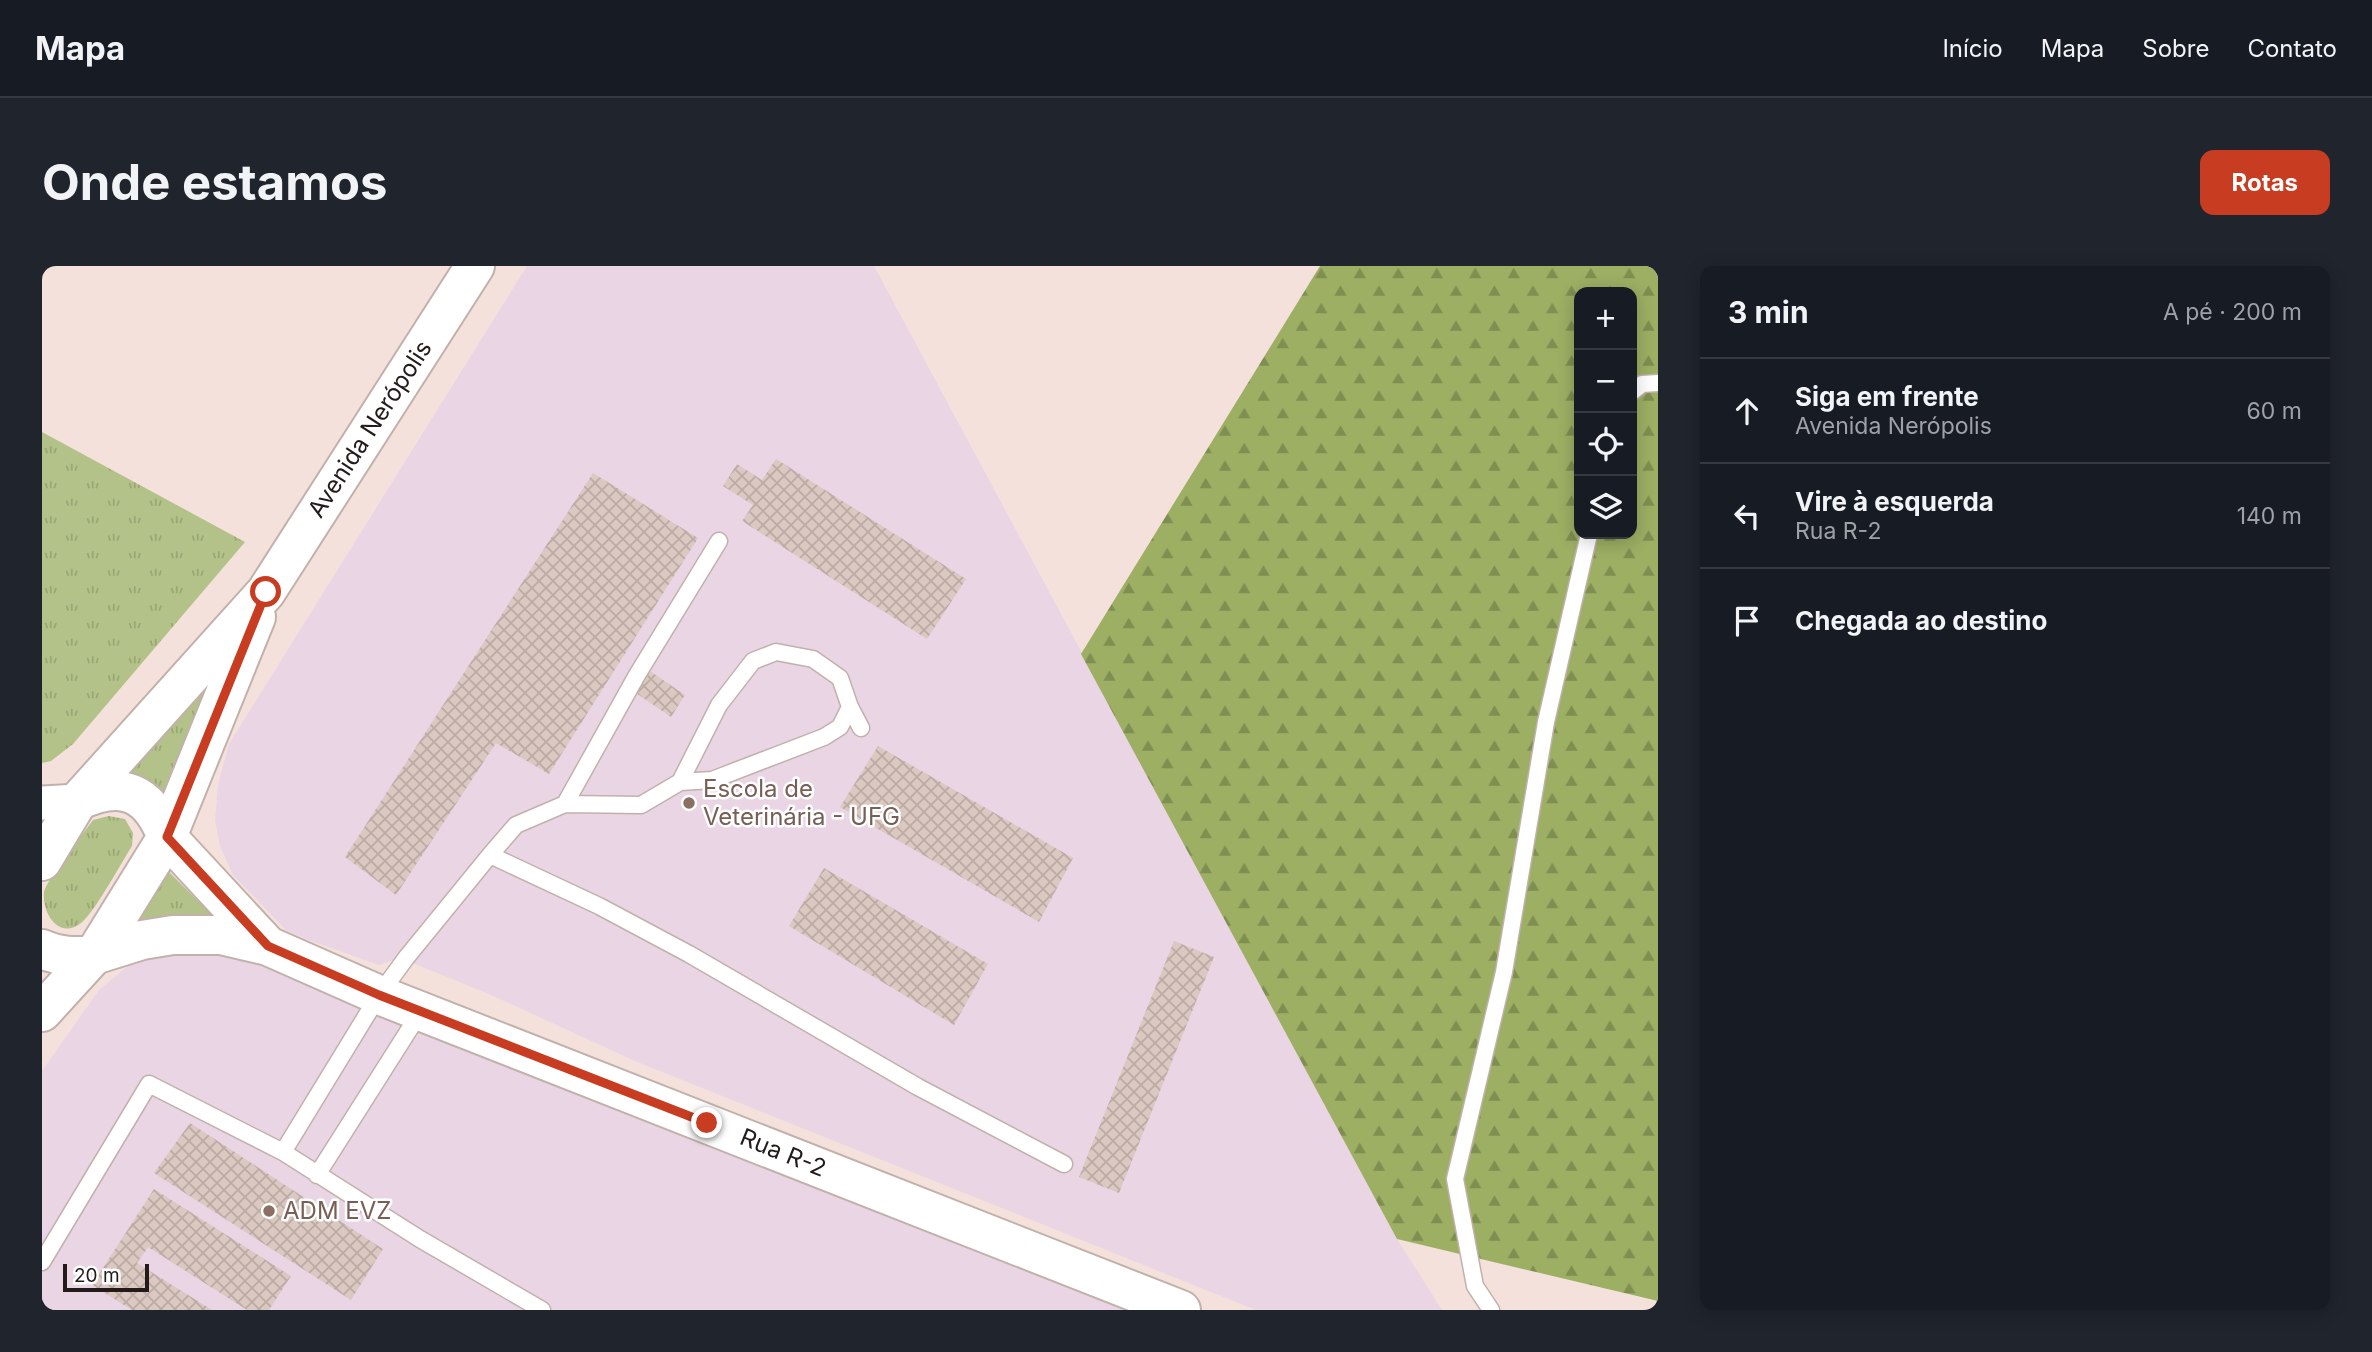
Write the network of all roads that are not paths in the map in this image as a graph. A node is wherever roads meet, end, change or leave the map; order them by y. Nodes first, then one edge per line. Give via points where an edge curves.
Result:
1 (475, 266) edge
2 (1658, 383) edge
3 (1637, 388) edge
4 (1588, 539) edge
5 (719, 541) dead end
6 (266, 592) junction
7 (850, 706) junction
8 (861, 728) dead end
9 (680, 782) junction
10 (60, 802) edge
11 (565, 804) junction
12 (167, 837) junction
13 (490, 855) junction
14 (42, 861) edge
15 (268, 946) junction
16 (42, 949) edge
17 (94, 956) junction
18 (379, 995) junction
19 (422, 1010) junction
20 (42, 1012) edge
21 (283, 1152) junction
22 (1065, 1164) dead end
23 (317, 1175) junction
24 (42, 1262) edge
25 (541, 1310) edge
26 (1181, 1310) edge
27 (1491, 1310) edge

1 - 6 main road, Avenida Nerópolis
2 - 3 lane
4 - 27 lane via 1546,722 1504,972 1455,1179 1475,1286
5 - 11 lane
6 - 10 main road, Avenida Nerópolis
6 - 12 main road, Avenida Nerópolis
7 - 8 lane
7 - 9 lane via 840,727 824,737 712,780
7 - 9 lane via 840,678 813,659 776,652 753,661 719,705
9 - 11 lane via 641,805
10 - 12 main road, Rua R-2 via 111,790 131,793 148,805
10 - 14 main road, Avenida Nerópolis
11 - 13 lane via 516,825
12 - 15 main road, Rua R-2
12 - 17 main road, Avenida Nerópolis
13 - 18 lane
13 - 22 lane via 644,930 918,1087
15 - 17 main road, Rua R-2 via 221,935 173,935
15 - 18 main road, Rua R-2
16 - 17 main road via 72,958
17 - 20 main road, Avenida Nerópolis
18 - 19 main road, Rua R-2
18 - 21 lane
19 - 23 lane
19 - 26 main road, Rua R-2
21 - 23 lane
21 - 24 lane via 149,1084
23 - 25 lane

